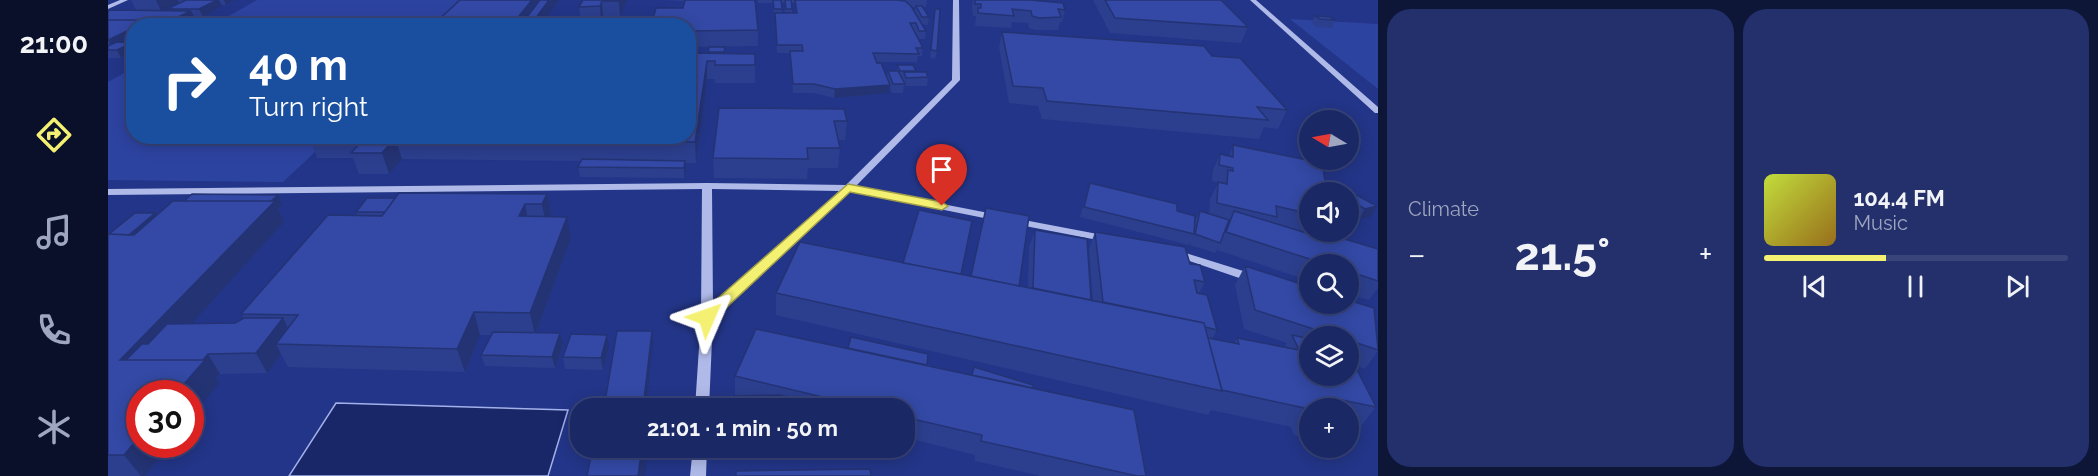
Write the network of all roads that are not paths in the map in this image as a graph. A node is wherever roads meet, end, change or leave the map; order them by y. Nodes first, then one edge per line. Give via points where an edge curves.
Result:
1 (125, 0) edge
2 (956, 0) edge
3 (1253, 0) edge
4 (108, 7) edge
5 (1378, 111) edge
6 (707, 186) junction
7 (848, 188) junction
8 (108, 192) edge
9 (1118, 241) edge
10 (1165, 251) edge
11 (1265, 282) edge
12 (707, 317) junction
13 (703, 398) edge
14 (699, 458) edge
15 (698, 476) edge

1 - 4 street
2 - 7 street via 956,80
3 - 5 street
6 - 7 street
6 - 8 street
6 - 12 street
7 - 9 street
7 - 12 street
10 - 11 street
12 - 13 street
14 - 15 street

